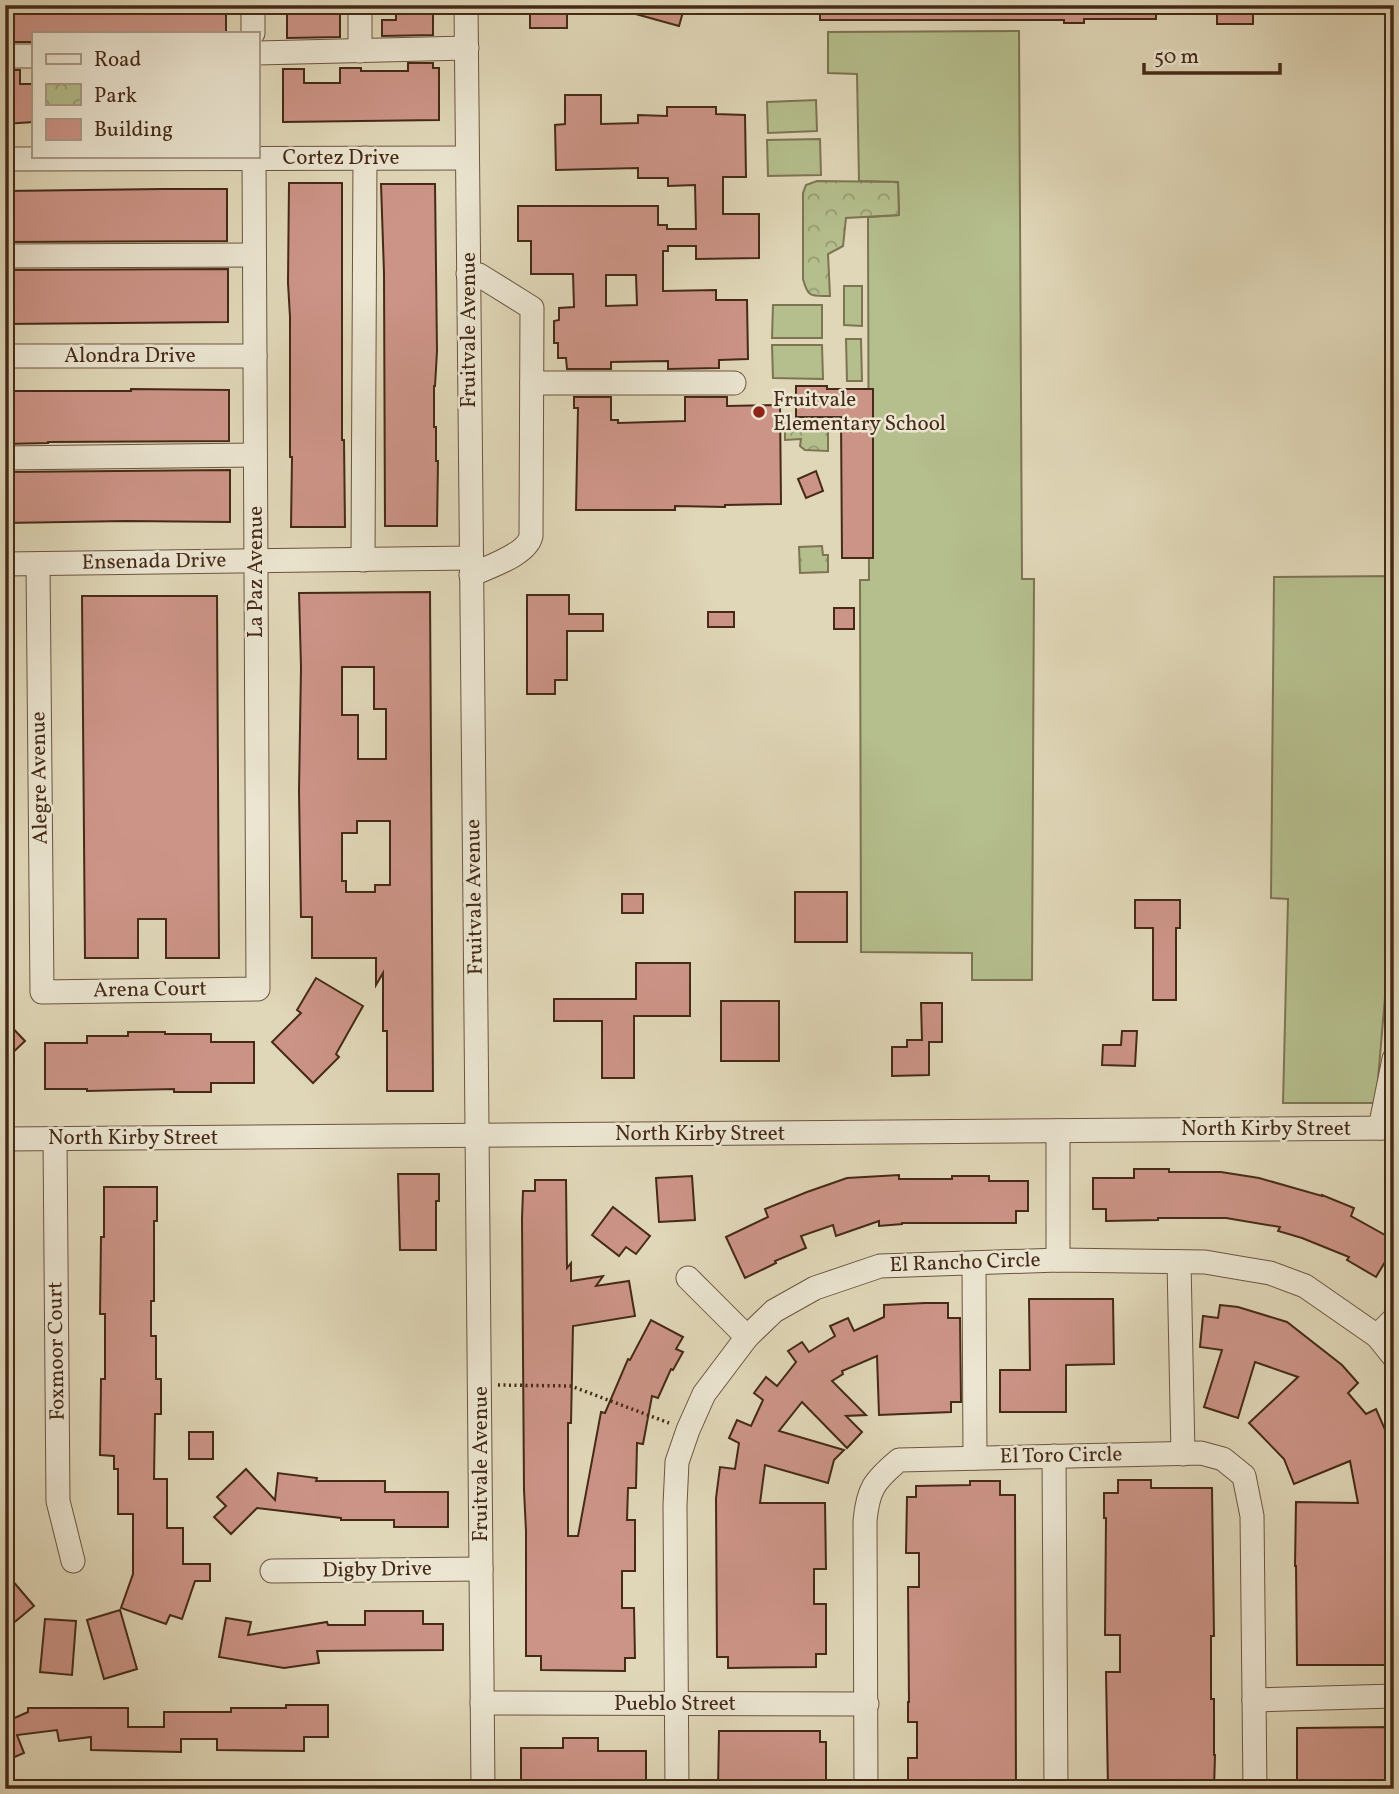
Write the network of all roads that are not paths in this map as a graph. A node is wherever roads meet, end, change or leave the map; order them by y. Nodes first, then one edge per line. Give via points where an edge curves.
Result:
1 (253, 5) edge
2 (360, 5) edge
3 (466, 5) edge
4 (253, 32) edge
5 (467, 48) junction
6 (360, 51) junction
7 (259, 53) edge
8 (5, 56) edge
9 (32, 56) edge
10 (259, 157) edge
11 (130, 158) edge
12 (254, 158) edge
13 (365, 158) junction
14 (467, 158) junction
15 (5, 159) edge
16 (254, 255) junction
17 (5, 256) edge
18 (468, 274) junction
19 (5, 356) edge
20 (255, 356) junction
21 (532, 383) junction
22 (734, 383) dead end
23 (255, 454) junction
24 (5, 458) edge
25 (363, 560) junction
26 (256, 561) junction
27 (5, 564) edge
28 (38, 564) junction
29 (471, 567) junction
30 (258, 989) joint
31 (42, 992) joint
32 (1394, 1059) edge
33 (1387, 1128) edge
34 (1058, 1131) junction
35 (478, 1136) junction
36 (5, 1139) edge
37 (55, 1139) junction
38 (1058, 1260) junction
39 (1179, 1262) junction
40 (974, 1263) junction
41 (688, 1278) dead end
42 (1394, 1319) edge
43 (1377, 1336) junction
44 (747, 1337) junction
45 (1394, 1357) edge
46 (1183, 1454) junction
47 (1054, 1456) junction
48 (975, 1458) junction
49 (73, 1561) dead end
50 (481, 1569) junction
51 (272, 1571) dead end
52 (1394, 1696) edge
53 (1254, 1700) junction
54 (482, 1703) junction
55 (677, 1704) junction
56 (867, 1704) junction
57 (483, 1789) edge
58 (677, 1789) edge
59 (866, 1789) edge
60 (1056, 1789) edge
61 (1255, 1789) edge

1 - 4 street
2 - 6 street
3 - 5 street, Fruitvale Avenue
5 - 6 street
5 - 14 street, Fruitvale Avenue
6 - 7 street
8 - 9 street
10 - 13 street, Cortez Drive
11 - 15 street, Cortez Drive
12 - 16 street, La Paz Avenue
13 - 14 street, Cortez Drive
13 - 25 street
14 - 18 street, Fruitvale Avenue
16 - 17 street
16 - 20 street, La Paz Avenue
18 - 21 street via 480,275 532,308
18 - 29 street, Fruitvale Avenue
19 - 20 street, Alondra Drive
20 - 23 street, La Paz Avenue
21 - 22 street
21 - 29 street via 529,543 521,552
23 - 24 street
23 - 26 street, La Paz Avenue
25 - 26 street, Ensenada Drive
25 - 29 street, Ensenada Drive
26 - 28 street, Ensenada Drive
26 - 30 street, La Paz Avenue
27 - 28 street, Ensenada Drive
28 - 31 street, Alegre Avenue
29 - 35 street, Fruitvale Avenue
30 - 31 street, Arena Court
32 - 33 street
33 - 34 street, North Kirby Street
34 - 35 street, North Kirby Street
34 - 38 street
35 - 37 street, North Kirby Street
35 - 50 street, Fruitvale Avenue
36 - 37 street, North Kirby Street
37 - 49 street, Foxmoor Court via 58,1501
38 - 39 street, El Rancho Circle
38 - 40 street, El Rancho Circle
39 - 43 street, El Rancho Circle via 1270,1273 1305,1286
39 - 46 street
40 - 44 street, El Rancho Circle via 880,1266 814,1288 774,1311
40 - 48 street
41 - 44 street
42 - 43 street
43 - 45 street, El Rancho Circle
44 - 55 street, El Rancho Circle via 704,1394 677,1462
46 - 47 street, El Toro Circle
46 - 53 street, El Toro Circle via 1223,1459 1244,1476 1252,1516
47 - 48 street, El Toro Circle
47 - 60 street
48 - 56 street, El Toro Circle via 899,1460 878,1478 867,1502
50 - 51 street, Digby Drive
50 - 54 street, Fruitvale Avenue
52 - 53 street
53 - 61 street, El Toro Circle
54 - 55 street, Pueblo Street
54 - 57 street, Fruitvale Avenue
55 - 56 street, Pueblo Street
55 - 58 street, El Rancho Circle
56 - 59 street, El Toro Circle

